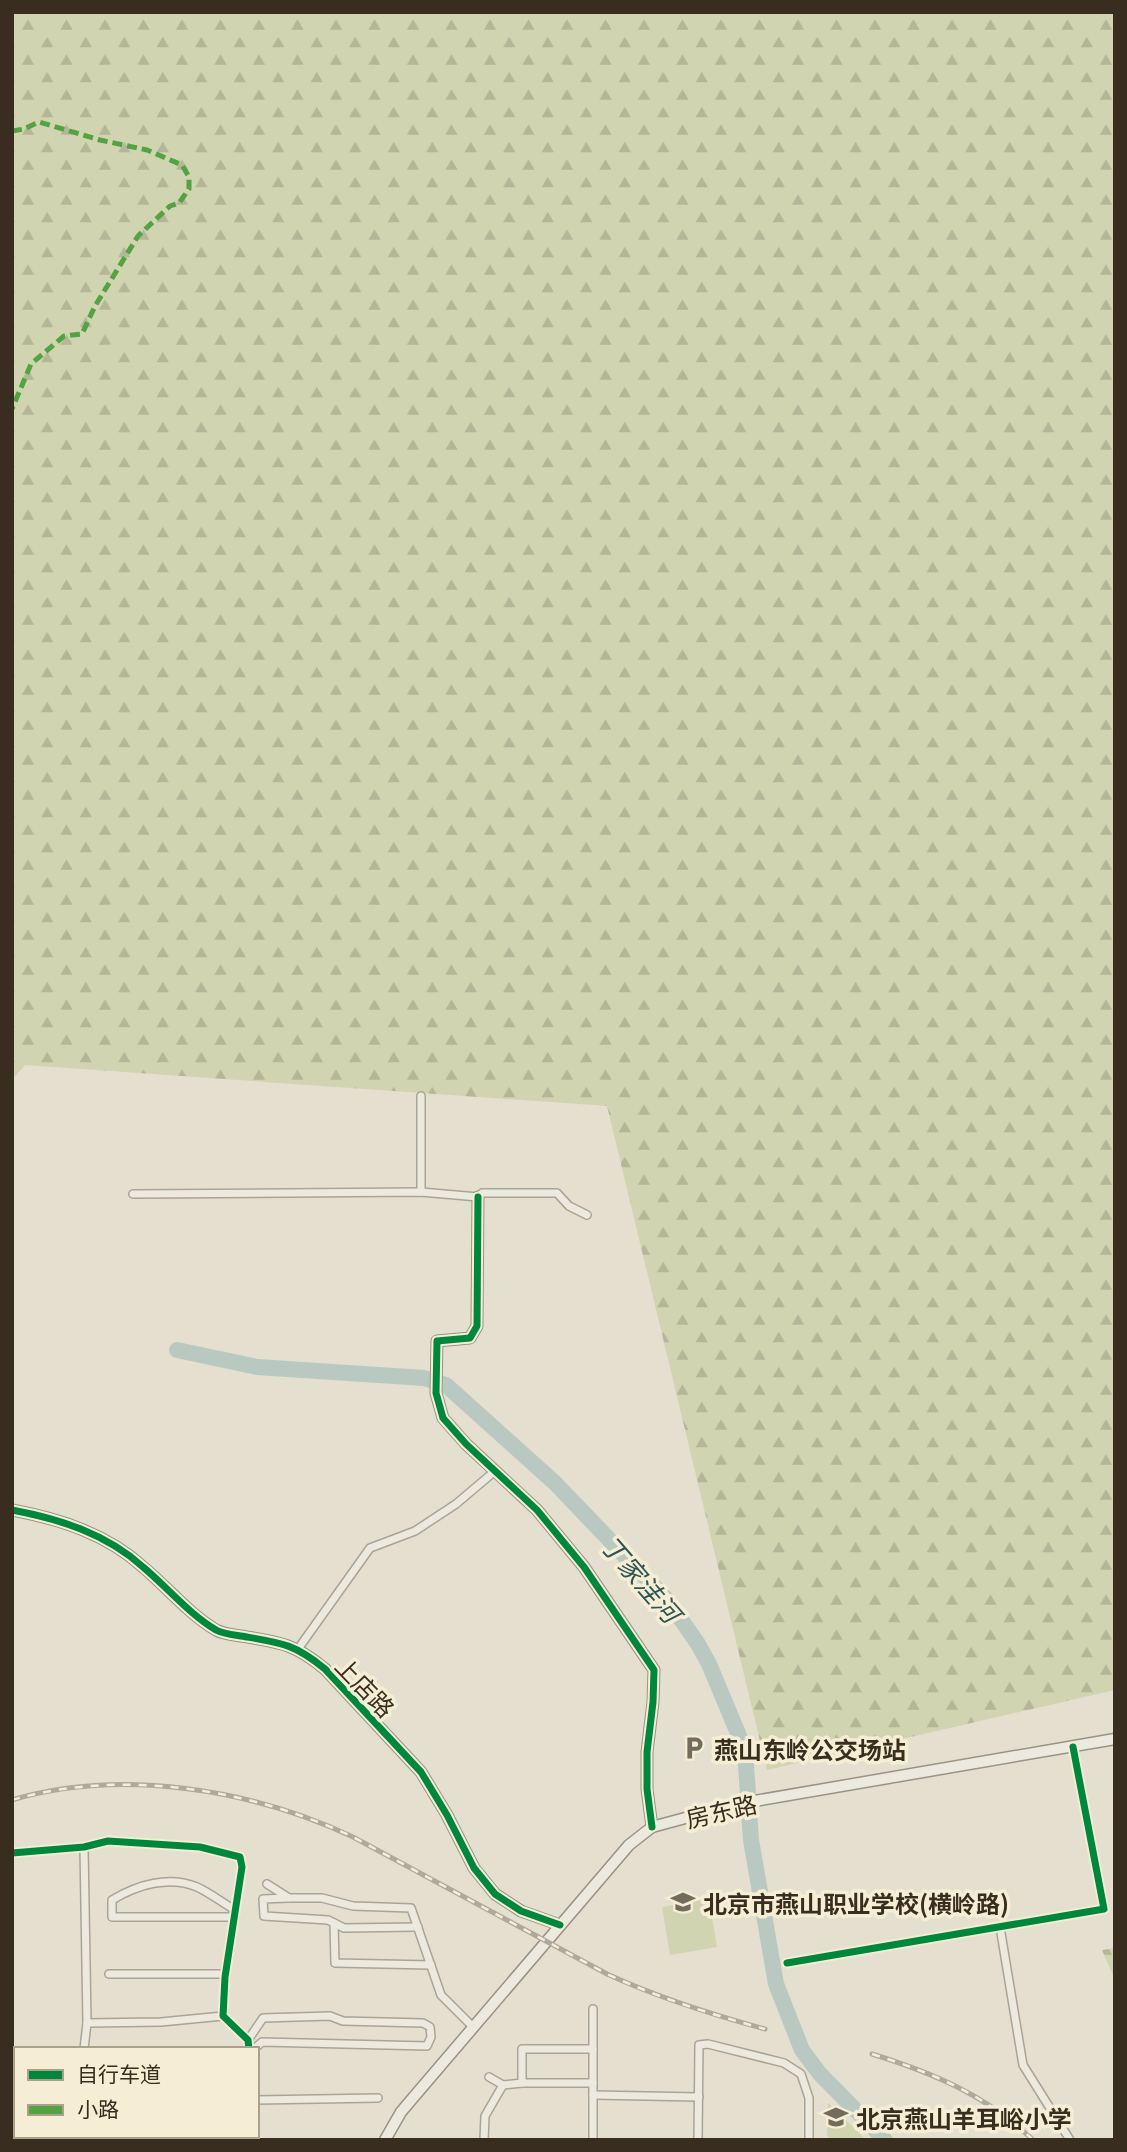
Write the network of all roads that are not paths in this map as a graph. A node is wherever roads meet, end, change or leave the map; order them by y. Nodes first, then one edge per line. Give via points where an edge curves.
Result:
1 (421, 1096) dead end
2 (421, 1192) junction
3 (133, 1194) dead end
4 (478, 1197) junction
5 (587, 1215) dead end
6 (495, 1471) junction
7 (12, 1510) edge
8 (298, 1649) junction
9 (1115, 1739) edge
10 (1073, 1747) junction
11 (652, 1827) junction
12 (84, 1847) junction
13 (12, 1853) edge
14 (267, 1884) dead end
15 (289, 1898) junction
16 (235, 1914) junction
17 (334, 1923) junction
18 (560, 1925) junction
19 (418, 1927) junction
20 (1000, 1927) junction
21 (787, 1963) dead end
22 (431, 1965) junction
23 (225, 1974) junction
24 (109, 1975) dead end
25 (593, 2009) dead end
26 (223, 2016) junction
27 (87, 2023) junction
28 (473, 2027) junction
29 (248, 2040) junction
30 (84, 2047) edge
31 (251, 2047) edge
32 (255, 2047) edge
33 (593, 2049) junction
34 (489, 2077) dead end
35 (522, 2083) junction
36 (593, 2083) junction
37 (503, 2085) junction
38 (593, 2095) junction
39 (699, 2097) junction
40 (378, 2098) dead end
41 (259, 2101) edge
42 (87, 2138) edge
43 (250, 2138) edge
44 (385, 2140) edge
45 (484, 2140) edge
46 (593, 2140) edge
47 (698, 2140) edge
48 (809, 2140) edge
49 (1070, 2140) edge

1 - 2 street
2 - 3 street
2 - 4 street
4 - 5 street via 482,1193 557,1193
4 - 6 street via 477,1326 470,1338 437,1341 436,1393 443,1418
6 - 8 street via 415,1531 370,1548
6 - 11 street via 537,1510 584,1567 654,1670 647,1752
7 - 8 street, 上店路 via 102,1536 219,1632
8 - 18 street, 上店路 via 325,1669 421,1772 474,1868 495,1894 521,1911
9 - 10 street, 房东路
10 - 11 street, 房东路 via 737,1804
10 - 20 street via 1104,1909
11 - 18 street, 房东路 via 629,1845
12 - 13 street
12 - 16 street via 108,1842 200,1847 236,1854 242,1867
12 - 27 street
14 - 15 street
15 - 17 street via 263,1899 264,1916
15 - 19 street via 411,1908
16 - 16 street via 195,1886 166,1882 145,1884 112,1900 112,1917
16 - 23 street
17 - 19 street via 344,1928
17 - 22 street via 335,1964
18 - 28 street, 房东路
19 - 22 street
20 - 21 street
20 - 49 street via 1023,2065
22 - 28 street via 441,1995
23 - 24 street
23 - 26 street
25 - 33 street
26 - 27 street
26 - 29 street
27 - 30 street
28 - 44 street, 房东路 via 401,2112
29 - 31 street
29 - 32 street via 263,2018 330,2016 343,2021 423,2023 430,2027 431,2037 427,2046 262,2042
33 - 35 street via 522,2049
33 - 36 street
34 - 37 street
35 - 36 street
35 - 37 street
36 - 38 street
37 - 45 street via 485,2116
38 - 39 street
38 - 46 street
39 - 47 street
39 - 48 street via 699,2045 785,2063 801,2074 809,2098
40 - 41 street
42 - 43 street

